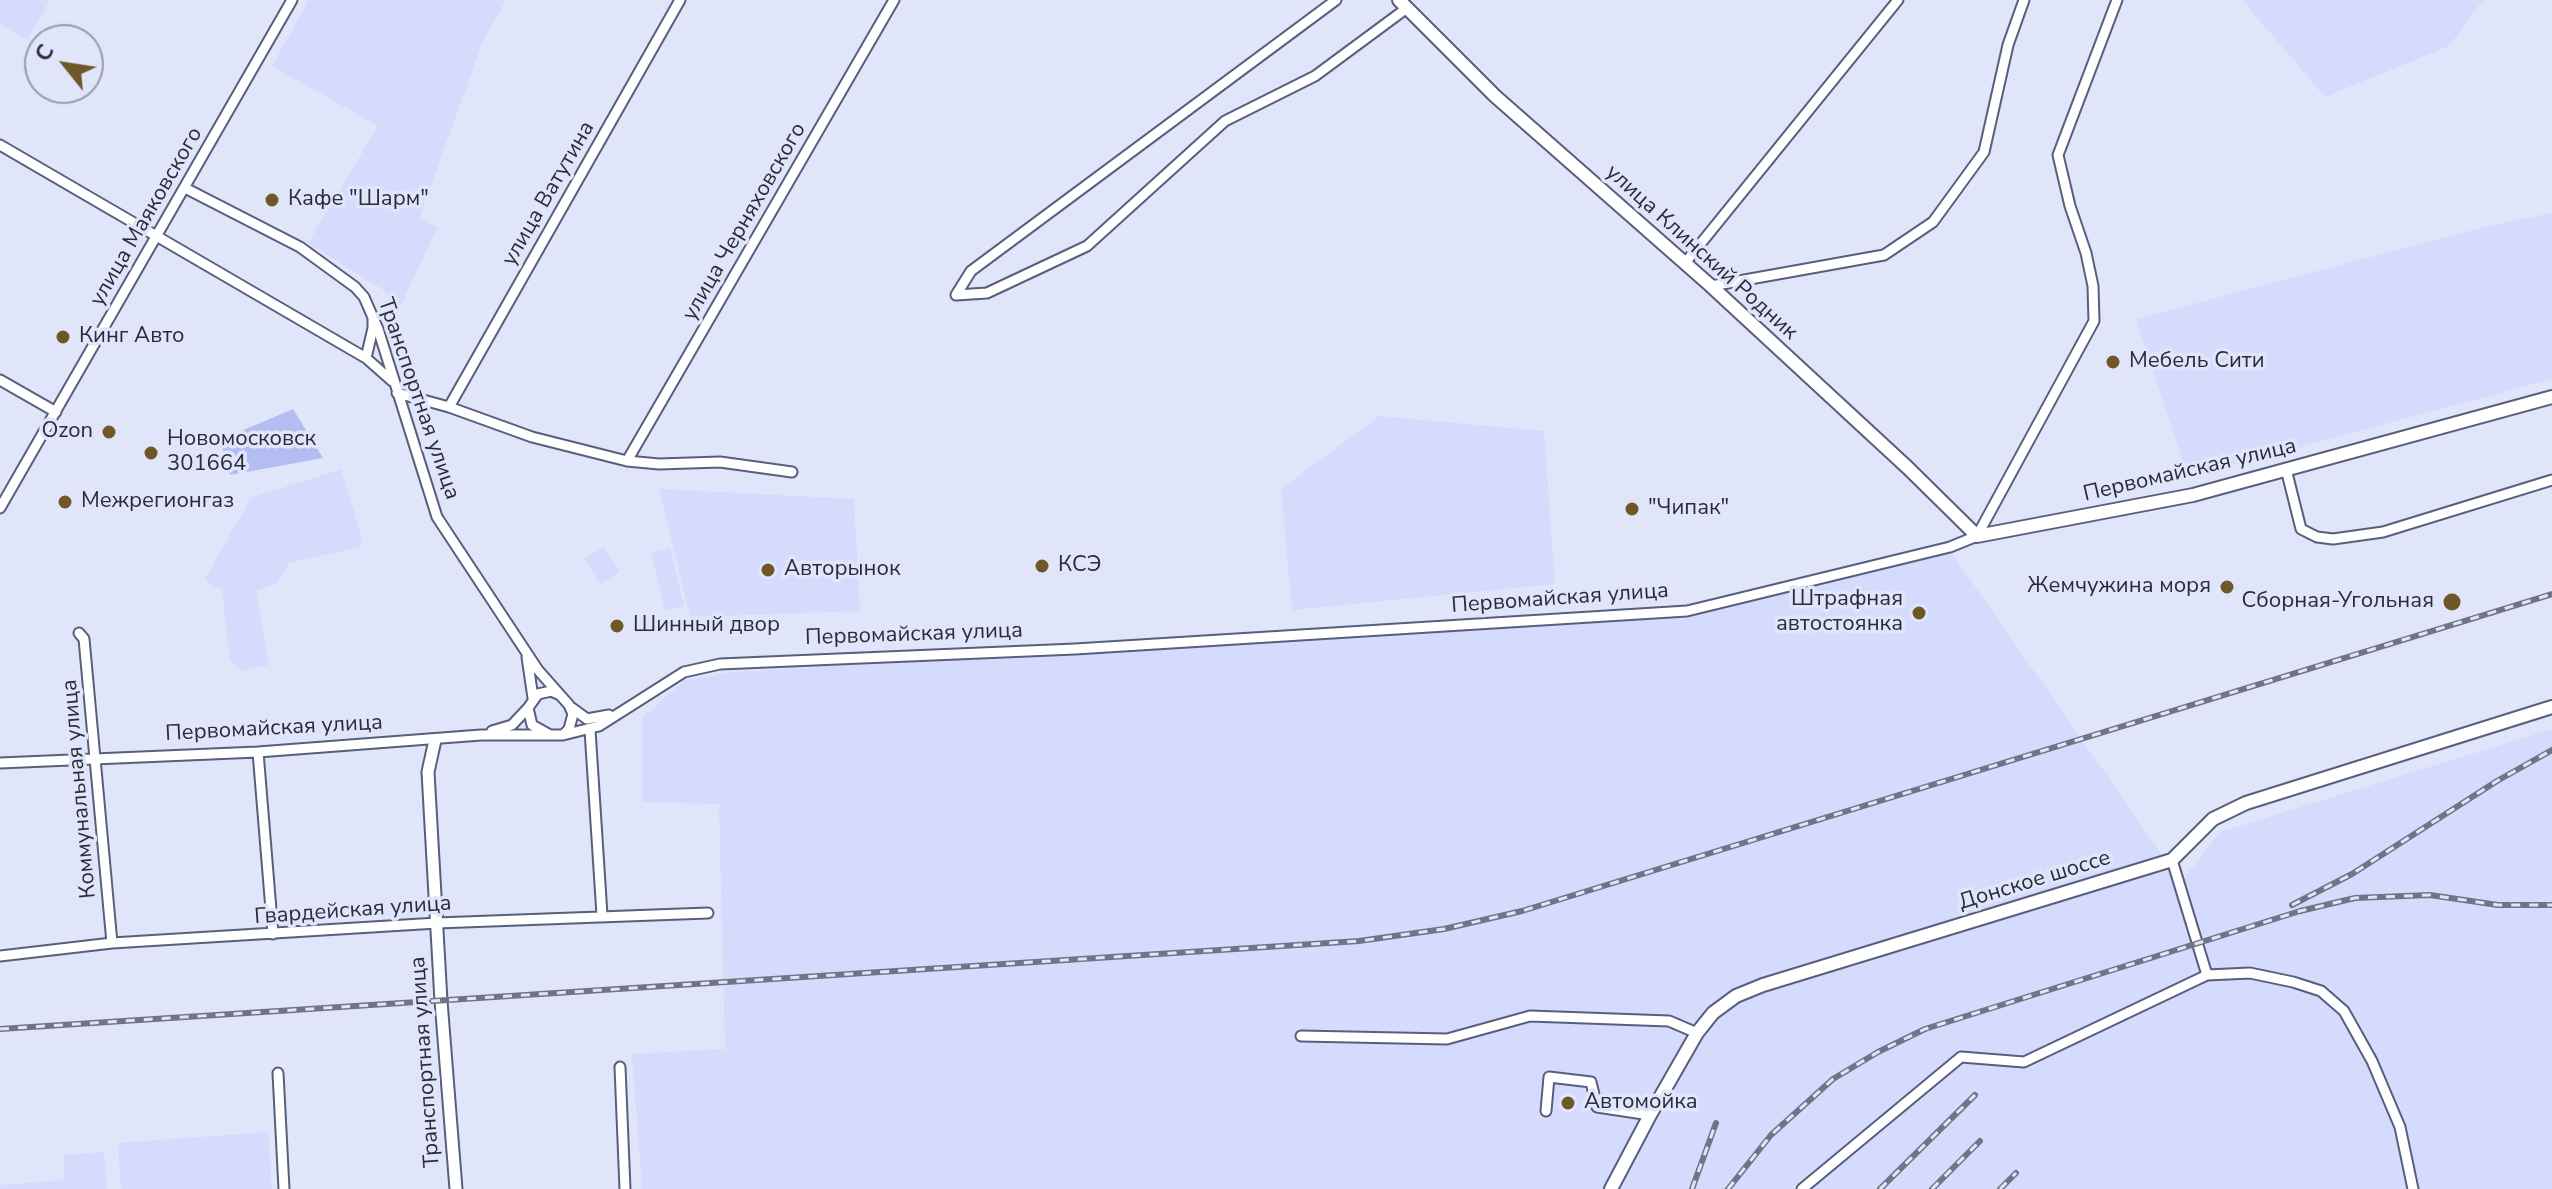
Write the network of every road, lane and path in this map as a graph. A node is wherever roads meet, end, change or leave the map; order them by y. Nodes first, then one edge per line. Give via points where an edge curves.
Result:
1 (292, 0) edge
2 (680, 0) edge
3 (894, 0) edge
4 (1336, 0) edge
5 (1898, 0) edge
6 (2024, 0) edge
7 (2117, 0) edge
8 (1403, 4) edge
9 (0, 145) edge
10 (185, 188) junction
11 (157, 235) junction
12 (1685, 263) junction
13 (1711, 286) junction
14 (371, 311) junction
15 (366, 358) junction
16 (0, 380) edge
17 (396, 388) junction
18 (2552, 397) edge
19 (449, 407) junction
20 (56, 412) junction
21 (627, 461) junction
22 (2286, 469) junction
23 (792, 472) dead end
24 (2552, 480) edge
25 (0, 508) edge
26 (1977, 536) junction
27 (79, 633) dead end
28 (526, 649) junction
29 (560, 695) junction
30 (533, 698) junction
31 (569, 705) junction
32 (630, 705) junction
33 (2552, 707) edge
34 (528, 708) junction
35 (590, 730) junction
36 (481, 735) junction
37 (550, 735) junction
38 (563, 735) junction
39 (435, 740) junction
40 (258, 752) junction
41 (97, 757) junction
42 (0, 763) edge
43 (2172, 860) junction
44 (708, 913) dead end
45 (602, 915) junction
46 (437, 923) junction
47 (273, 934) junction
48 (112, 943) junction
49 (0, 956) edge
50 (2207, 975) junction
51 (1697, 1033) junction
52 (1301, 1036) dead end
53 (620, 1067) dead end
54 (278, 1073) dead end
55 (1546, 1111) dead end
56 (1650, 1115) junction
57 (284, 1189) edge
58 (456, 1189) edge
59 (625, 1189) edge
60 (1611, 1189) edge
61 (1802, 1189) edge
62 (2413, 1189) edge

1 - 10 street, улица Маяковского
2 - 19 street, улица Ватутина
3 - 21 street, улица Черняховского
4 - 8 street via 971,271 956,295 987,293 1087,246 1225,121 1315,76
5 - 12 street
6 - 13 street via 2008,45 1984,152 1933,222 1884,255
7 - 26 street via 2058,155 2086,253 2094,321
8 - 12 main road, улица Клинский Родник via 1495,96
9 - 11 street
10 - 11 street, улица Маяковского
10 - 14 street, Транспортная улица via 300,247 355,287
11 - 15 street
11 - 20 street, улица Маяковского
12 - 13 main road, улица Клинский Родник
13 - 26 main road, улица Клинский Родник
14 - 15 street
14 - 17 street, Транспортная улица
15 - 17 street
16 - 20 street
17 - 19 street
17 - 28 street, Транспортная улица via 437,517
18 - 22 main road, Первомайская улица
19 - 21 street via 532,437
20 - 25 street, улица Маяковского
21 - 23 street via 720,462
22 - 24 street via 2301,529 2333,539 2383,532
22 - 26 main road, Первомайская улица via 2193,495
26 - 32 street, Первомайская улица via 1687,611 1075,649 720,664 684,672
27 - 41 street, Коммунальная улица via 84,639
28 - 29 street, Транспортная улица
28 - 30 street
29 - 30 street via 551,691
29 - 31 street
30 - 34 street
31 - 32 street via 577,715 593,720
31 - 38 street via 573,721
32 - 35 street, Первомайская улица
33 - 43 main road, Донское шоссе via 2246,803 2213,819
34 - 36 street via 512,725
34 - 37 street via 532,725
35 - 38 street, Первомайская улица
35 - 45 street
36 - 37 street, Первомайская улица
36 - 39 street, Первомайская улица
37 - 38 street
39 - 40 street, Первомайская улица
39 - 46 street, Транспортная улица via 428,772
40 - 41 street, Первомайская улица
40 - 47 street
41 - 42 street, Первомайская улица
41 - 48 street, Коммунальная улица
43 - 50 street
43 - 51 main road, Донское шоссе via 1763,985 1736,996
44 - 45 street, Гвардейская улица
45 - 46 street, Гвардейская улица
46 - 47 street, Гвардейская улица
46 - 58 street, Транспортная улица
47 - 48 street, Гвардейская улица
48 - 49 street, Гвардейская улица
50 - 61 street via 2024,1062 1961,1057
50 - 62 street via 2250,973 2293,982 2321,991 2344,1011 2400,1127
51 - 52 street via 1669,1021 1530,1016 1447,1039
51 - 56 main road, Донское шоссе
53 - 59 street
54 - 57 street
55 - 56 street via 1549,1077 1591,1082 1597,1107
56 - 60 main road, Донское шоссе

